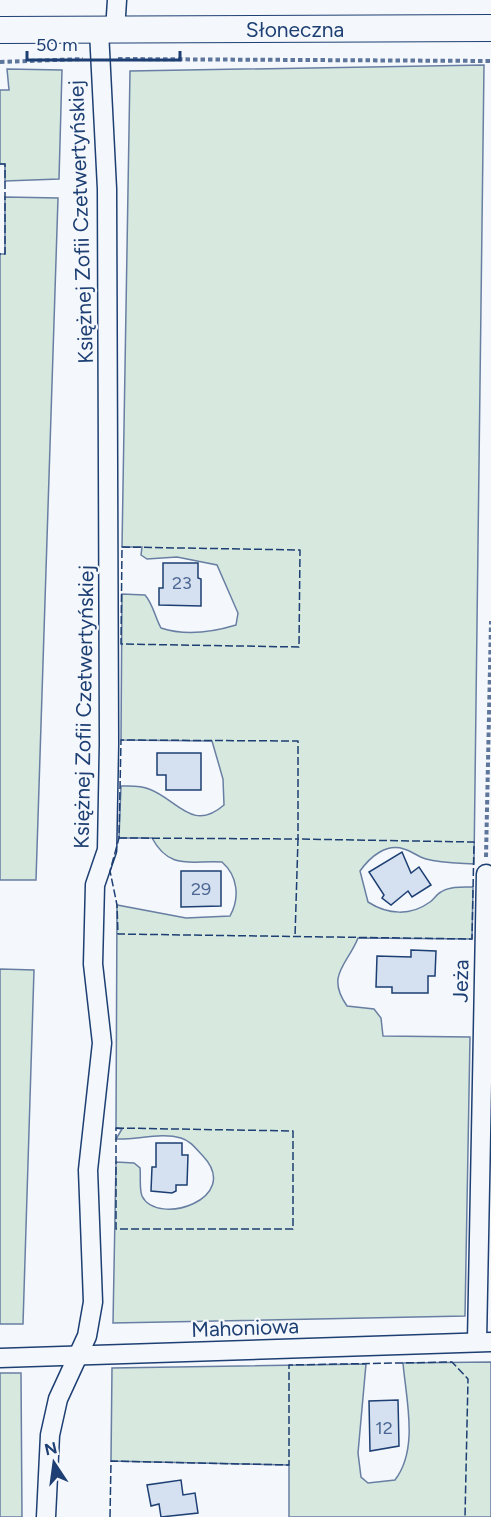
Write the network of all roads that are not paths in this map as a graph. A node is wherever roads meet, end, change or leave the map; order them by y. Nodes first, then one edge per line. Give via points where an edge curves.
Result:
1 (117, 0) edge
2 (491, 28) edge
3 (0, 30) edge
4 (107, 31) junction
5 (0, 36) edge
6 (486, 874) road end
7 (484, 1342) edge
8 (77, 1356) junction
9 (0, 1358) edge
10 (46, 1517) edge

1 - 4 street, Księżnej Zofii Czetwertyńskiej
2 - 4 main road, Słoneczna
3 - 4 main road, Słoneczna
4 - 5 main road, Słoneczna
4 - 8 street, Księżnej Zofii Czetwertyńskiej via 99,59 107,189 108,828 94,908 93,964 102,1043 88,1170 93,1302 87,1336
6 - 7 street, Jeża
7 - 8 street, Mahoniowa
8 - 9 street, Mahoniowa
8 - 10 street, Księżnej Zofii Czetwertyńskiej via 58,1400 50,1435

